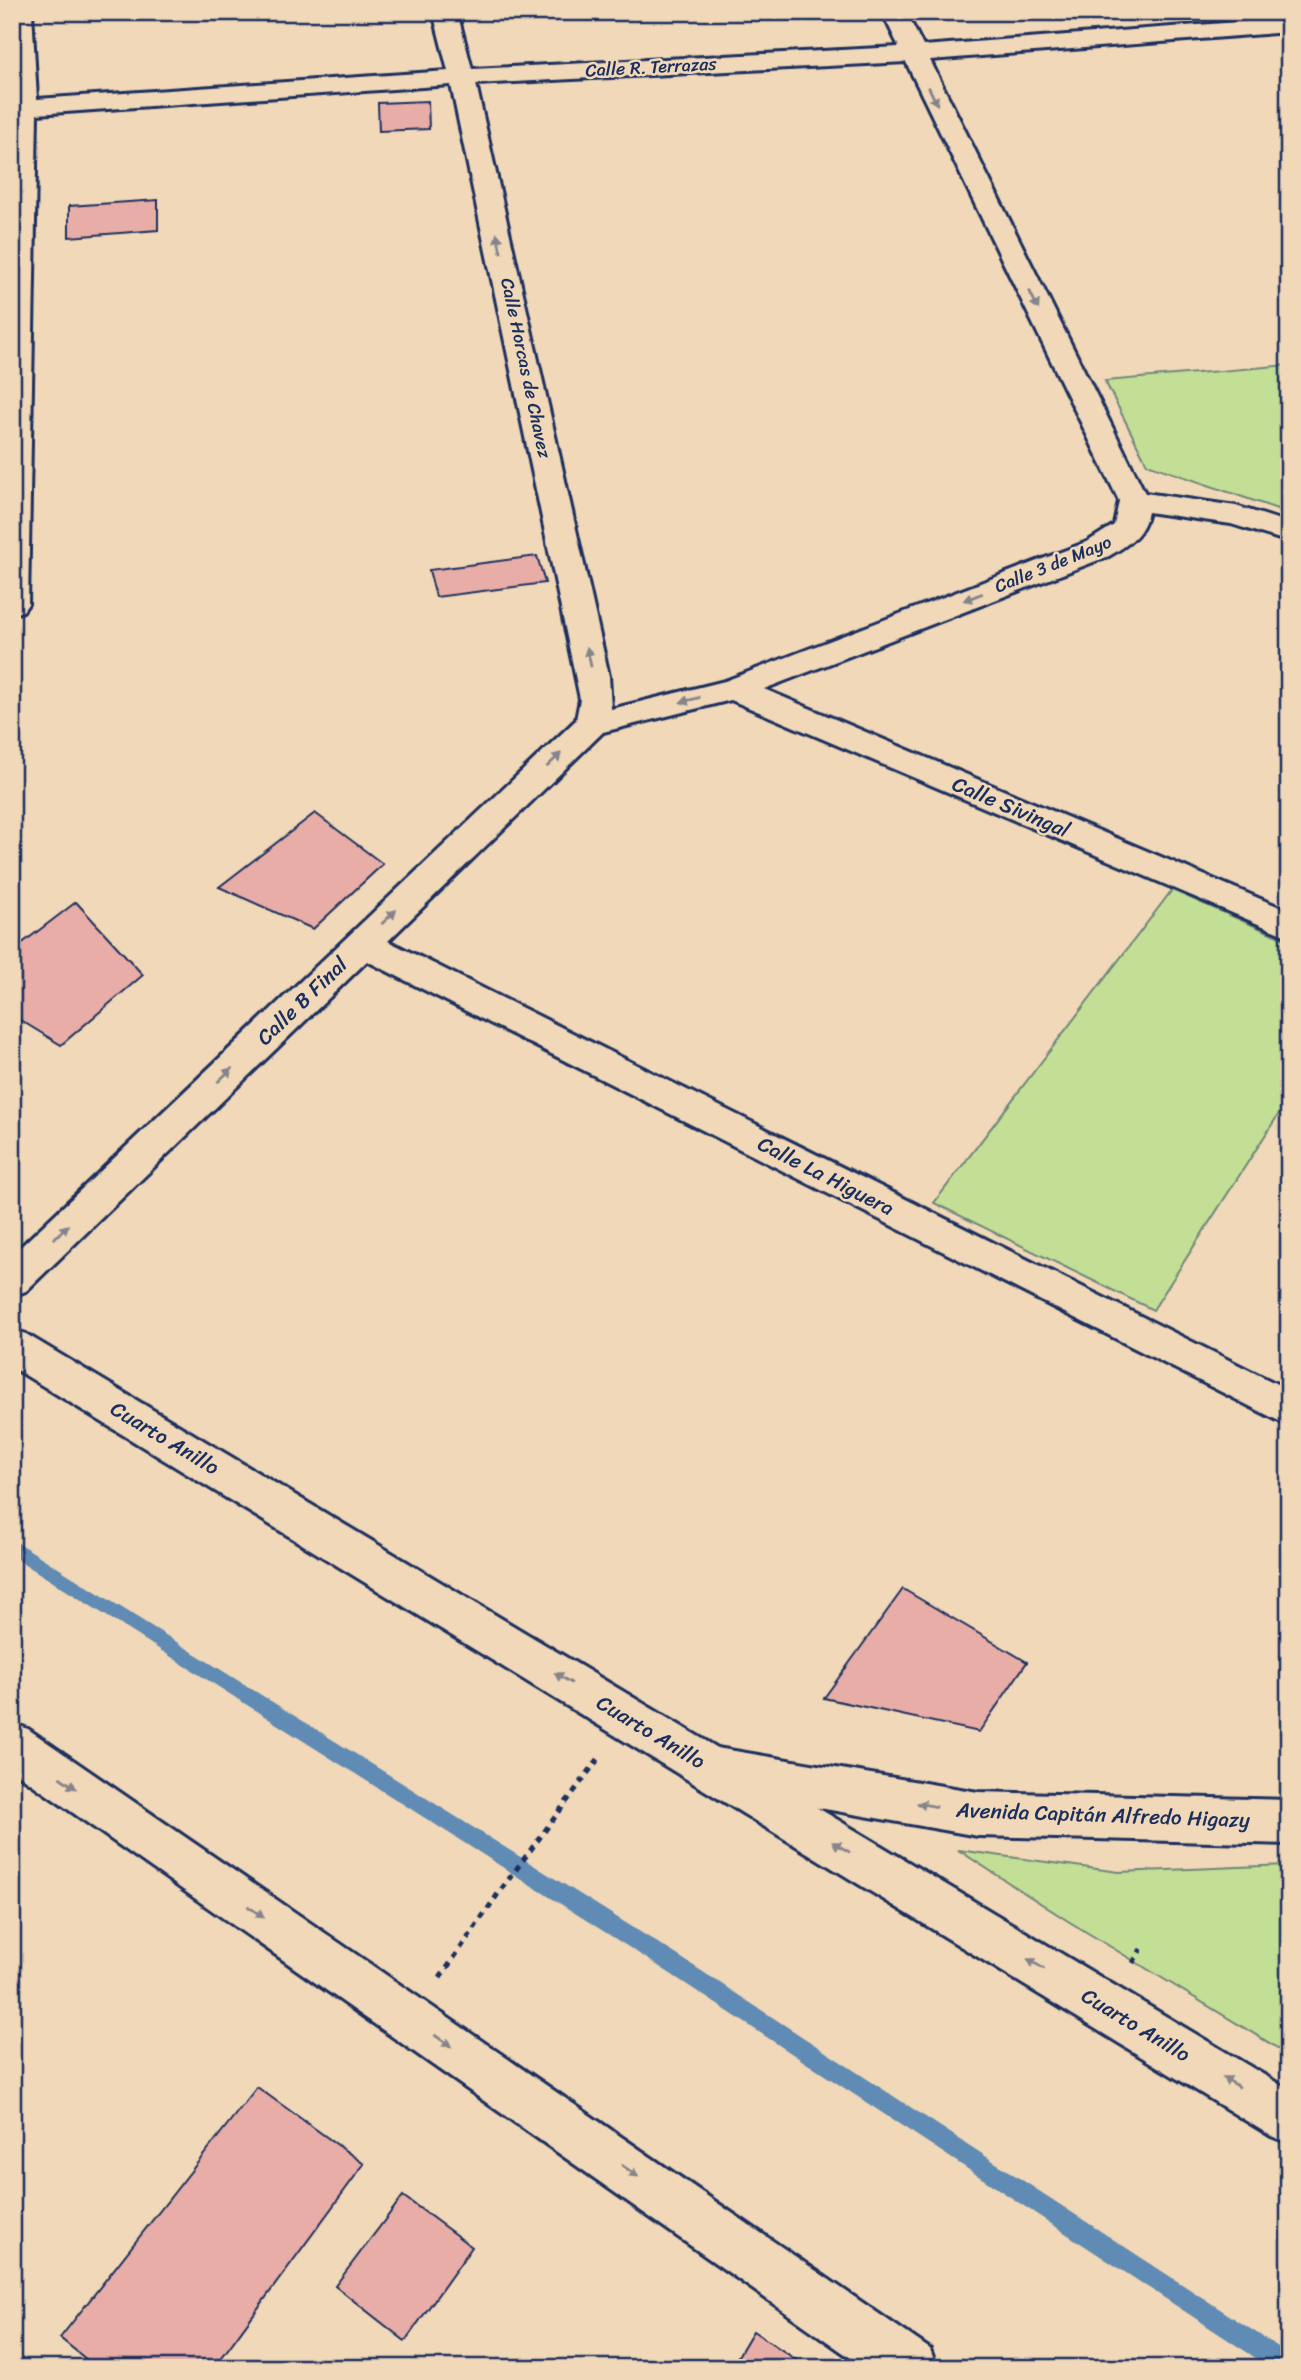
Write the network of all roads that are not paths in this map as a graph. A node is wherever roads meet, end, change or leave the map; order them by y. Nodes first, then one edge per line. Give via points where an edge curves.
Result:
1 (20, 12) edge
2 (445, 12) edge
3 (894, 12) edge
4 (1289, 25) edge
5 (912, 54) junction
6 (462, 77) junction
7 (18, 108) edge
8 (1133, 501) junction
9 (1289, 533) edge
10 (12, 604) edge
11 (734, 689) junction
12 (592, 724) junction
13 (1289, 925) edge
14 (362, 943) junction
15 (12, 1280) edge
16 (12, 1346) edge
17 (1289, 1409) edge
18 (12, 1744) edge
19 (710, 1768) junction
20 (1289, 1822) edge
21 (1289, 2118) edge
22 (911, 2368) edge

1 - 7 main road
2 - 6 main road, Calle Horcas de Chavez
3 - 5 main road
4 - 5 main road, Calle R. Terrazas
5 - 6 main road, Calle R. Terrazas
5 -> 8 main road
6 - 7 main road, Calle R. Terrazas
12 -> 6 main road, Calle Horcas de Chavez via 593,676
7 - 10 main road
8 - 9 main road via 1225,513
8 -> 11 main road, Calle 3 de Mayo via 1132,522 1122,536 1098,549
11 -> 12 main road, Calle 3 de Mayo
11 - 13 main road, Calle Sivingal
14 -> 12 main road, Calle B Final
15 -> 14 main road, Calle B Final
14 - 17 main road, Calle La Higuera
19 -> 16 main road, Cuarto Anillo
18 -> 22 main road
20 -> 19 main road, Avenida Capitán Alfredo Higazy via 978,1814
21 -> 19 main road, Cuarto Anillo

